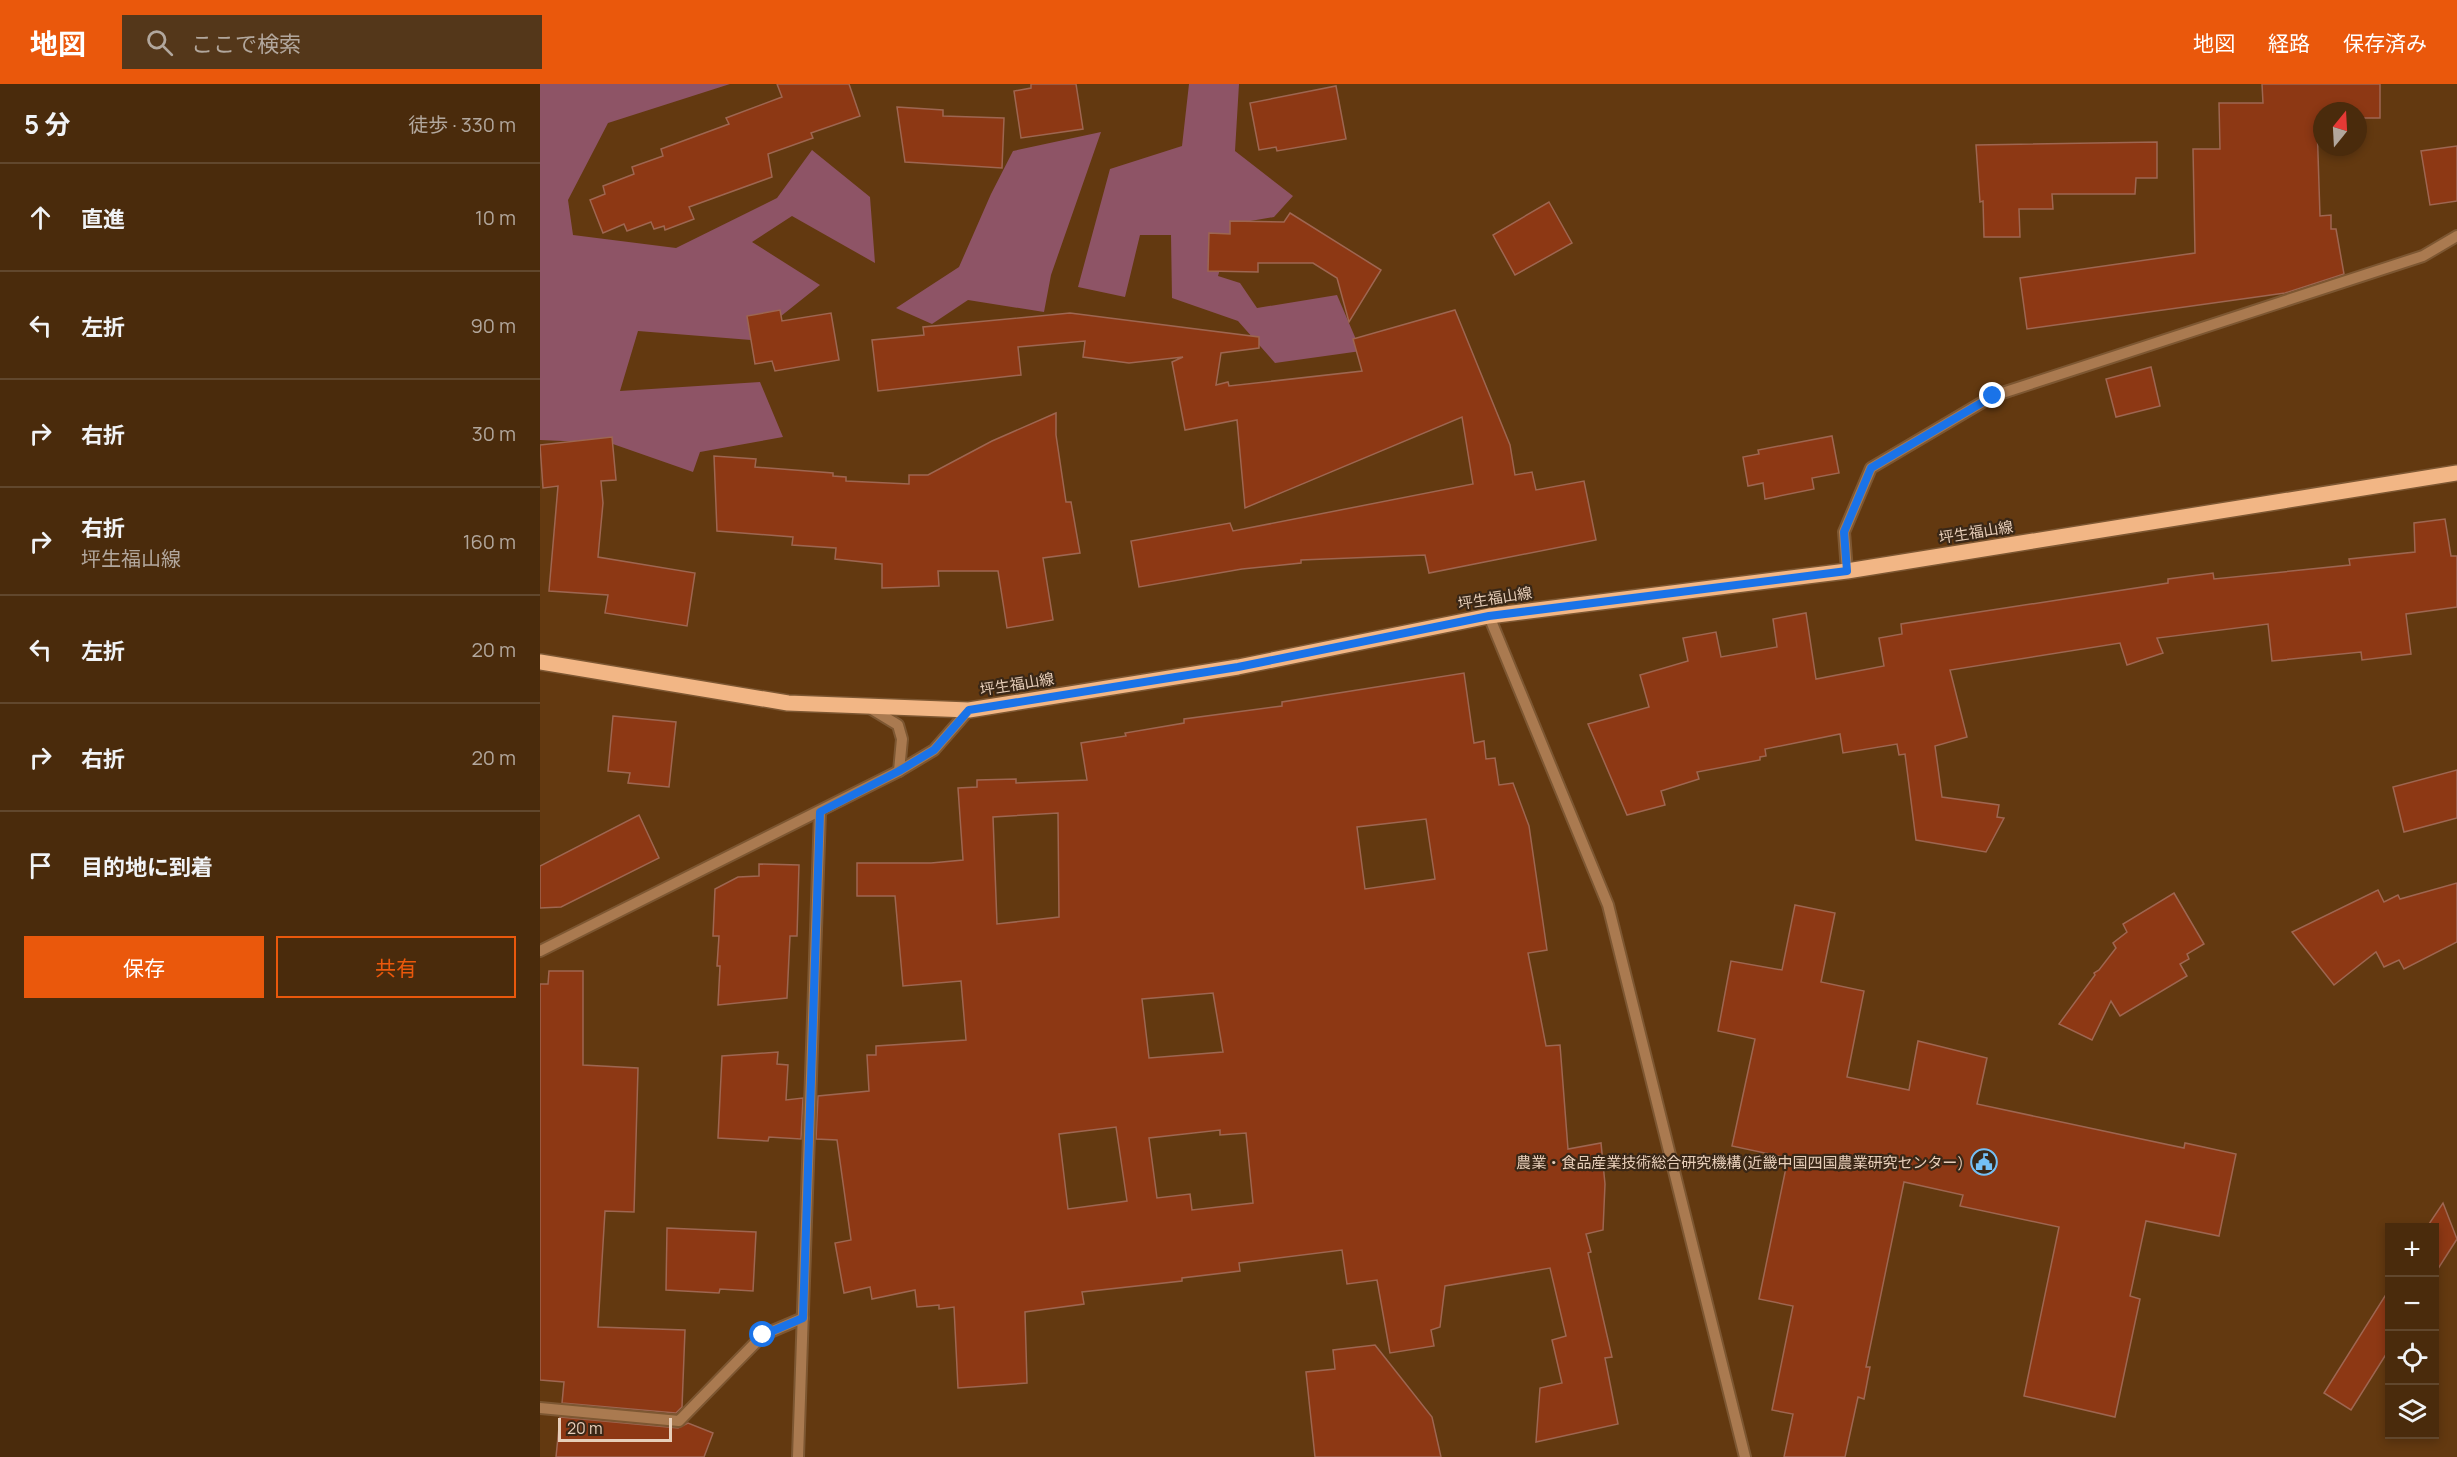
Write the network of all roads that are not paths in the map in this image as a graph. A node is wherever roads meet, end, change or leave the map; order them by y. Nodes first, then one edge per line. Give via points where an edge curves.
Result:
1 (2457, 236) edge
2 (2457, 473) edge
3 (1847, 571) junction
4 (1489, 616) junction
5 (540, 662) edge
6 (870, 708) junction
7 (969, 710) junction
8 (899, 771) junction
9 (820, 812) junction
10 (540, 951) edge
11 (803, 1318) junction
12 (540, 1408) edge
13 (798, 1457) edge
14 (1745, 1457) edge

1 - 3 street via 2423,256 1993,396 1871,468 1844,532
2 - 3 main road, 坪生福山線
3 - 4 main road, 坪生福山線
4 - 7 main road, 坪生福山線 via 1238,667
4 - 14 street via 1608,905
5 - 6 main road, 坪生福山線 via 788,703
6 - 7 main road, 坪生福山線
6 - 8 street via 898,724 902,739
7 - 8 street via 934,750
8 - 9 street
9 - 10 street
9 - 11 street
11 - 12 street via 763,1335 679,1421
11 - 13 street

